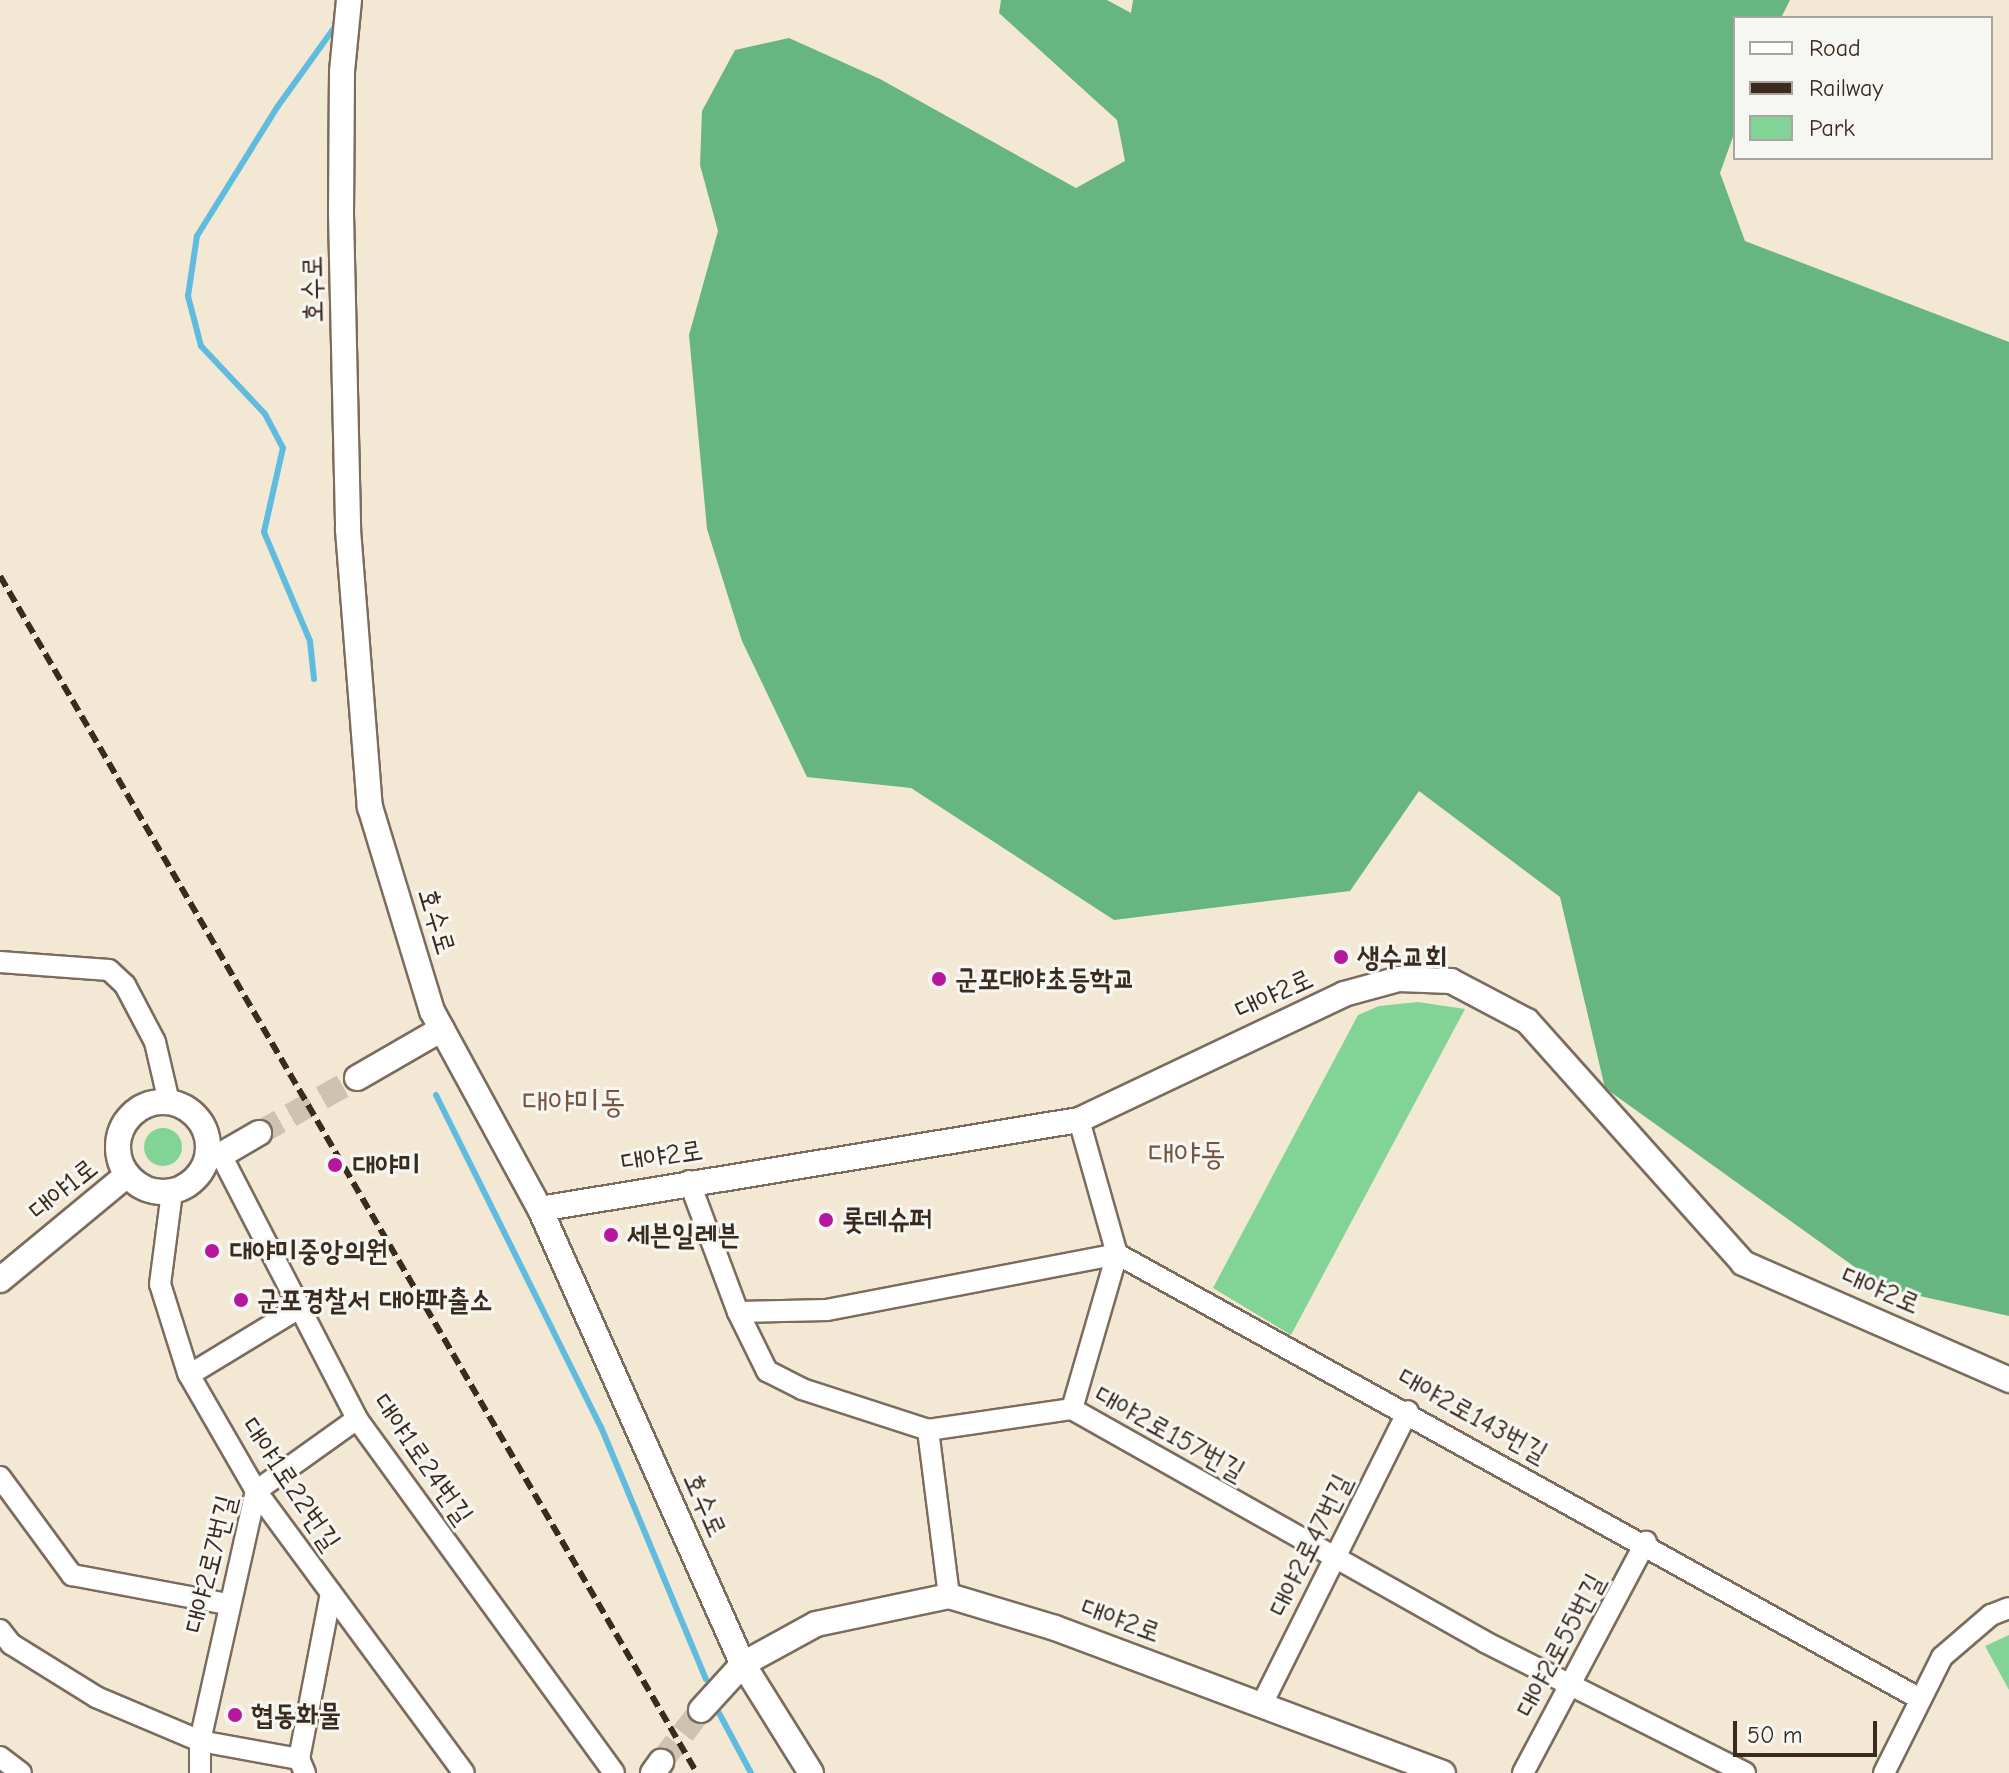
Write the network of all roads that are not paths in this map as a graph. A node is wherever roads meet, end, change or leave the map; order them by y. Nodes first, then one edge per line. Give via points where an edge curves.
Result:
1 (349, 0) edge
2 (0, 962) edge
3 (442, 1029) junction
4 (357, 1078) tunnel mouth
5 (169, 1102) junction
6 (1079, 1120) junction
7 (259, 1133) tunnel mouth
8 (214, 1153) junction
9 (127, 1175) junction
10 (689, 1181) junction
11 (172, 1192) junction
12 (540, 1209) junction
13 (1117, 1254) junction
14 (0, 1280) edge
15 (299, 1308) junction
16 (738, 1312) junction
17 (189, 1375) junction
18 (2009, 1380) edge
19 (1072, 1409) junction
20 (1408, 1411) junction
21 (357, 1419) junction
22 (928, 1430) junction
23 (0, 1477) edge
24 (256, 1491) junction
25 (1646, 1542) junction
26 (1334, 1558) junction
27 (331, 1593) junction
28 (949, 1596) junction
29 (227, 1604) junction
30 (2009, 1608) edge
31 (0, 1630) edge
32 (743, 1664) junction
33 (1573, 1685) junction
34 (1920, 1699) junction
35 (1262, 1704) junction
36 (701, 1710) tunnel mouth
37 (200, 1741) junction
38 (0, 1757) edge
39 (302, 1766) edge
40 (21, 1773) edge
41 (200, 1773) edge
42 (464, 1773) edge
43 (614, 1773) edge
44 (811, 1773) edge
45 (1443, 1773) edge
46 (1523, 1773) edge
47 (1745, 1773) edge
48 (1884, 1773) edge

1 - 3 street, 호수로 via 342,72 348,530 370,807
2 - 5 street via 109,970 125,985 155,1042
3 - 4 street
3 - 12 street, 호수로
5 - 8 street via 193,1114
5 - 9 street, 대야1로 via 151,1103 124,1125 119,1159
6 - 10 street, 대야2로
6 - 13 street
6 - 18 street, 대야2로 via 1344,994 1399,979 1451,981 1527,1021 1743,1263
7 - 8 street
8 - 11 street via 196,1177
8 - 15 street, 대야1로24번길
9 - 11 street, 대야1로 via 147,1190
9 - 14 street, 대야1로
10 - 12 street, 대야2로
10 - 16 street, 대야2로157번길
11 - 17 street, 대야1로22번길 via 160,1284
12 - 32 street, 호수로
13 - 16 street via 827,1310
13 - 19 street
13 - 20 street, 대야2로143번길
15 - 17 street
15 - 21 street, 대야1로24번길
16 - 22 street, 대야2로157번길 via 767,1371 802,1389
17 - 24 street, 대야1로22번길
19 - 22 street, 대야2로157번길
19 - 26 street, 대야2로157번길
20 - 25 street, 대야2로143번길
20 - 26 street, 대야2로47번길
21 - 24 street, 대야2로7번길
21 - 43 street, 대야1로24번길
22 - 28 street
23 - 29 street via 72,1575
24 - 27 street, 대야1로22번길
24 - 29 street, 대야2로7번길
25 - 33 street, 대야2로55번길
25 - 34 street, 대야2로143번길
26 - 33 street, 대야2로157번길
26 - 35 street, 대야2로47번길
27 - 39 street
27 - 42 street, 대야1로22번길
28 - 32 street, 대야2로 via 816,1624
28 - 35 street, 대야2로 via 1055,1628
29 - 37 street, 대야2로7번길
30 - 34 street via 1991,1615 1942,1657
31 - 37 street via 11,1644 96,1697
32 - 36 street, 대야2로
32 - 44 street, 호수로
33 - 46 street, 대야2로55번길
33 - 47 street, 대야2로157번길
34 - 48 street
35 - 45 street, 대야2로
37 - 39 street
37 - 41 street, 대야2로7번길
38 - 40 street

